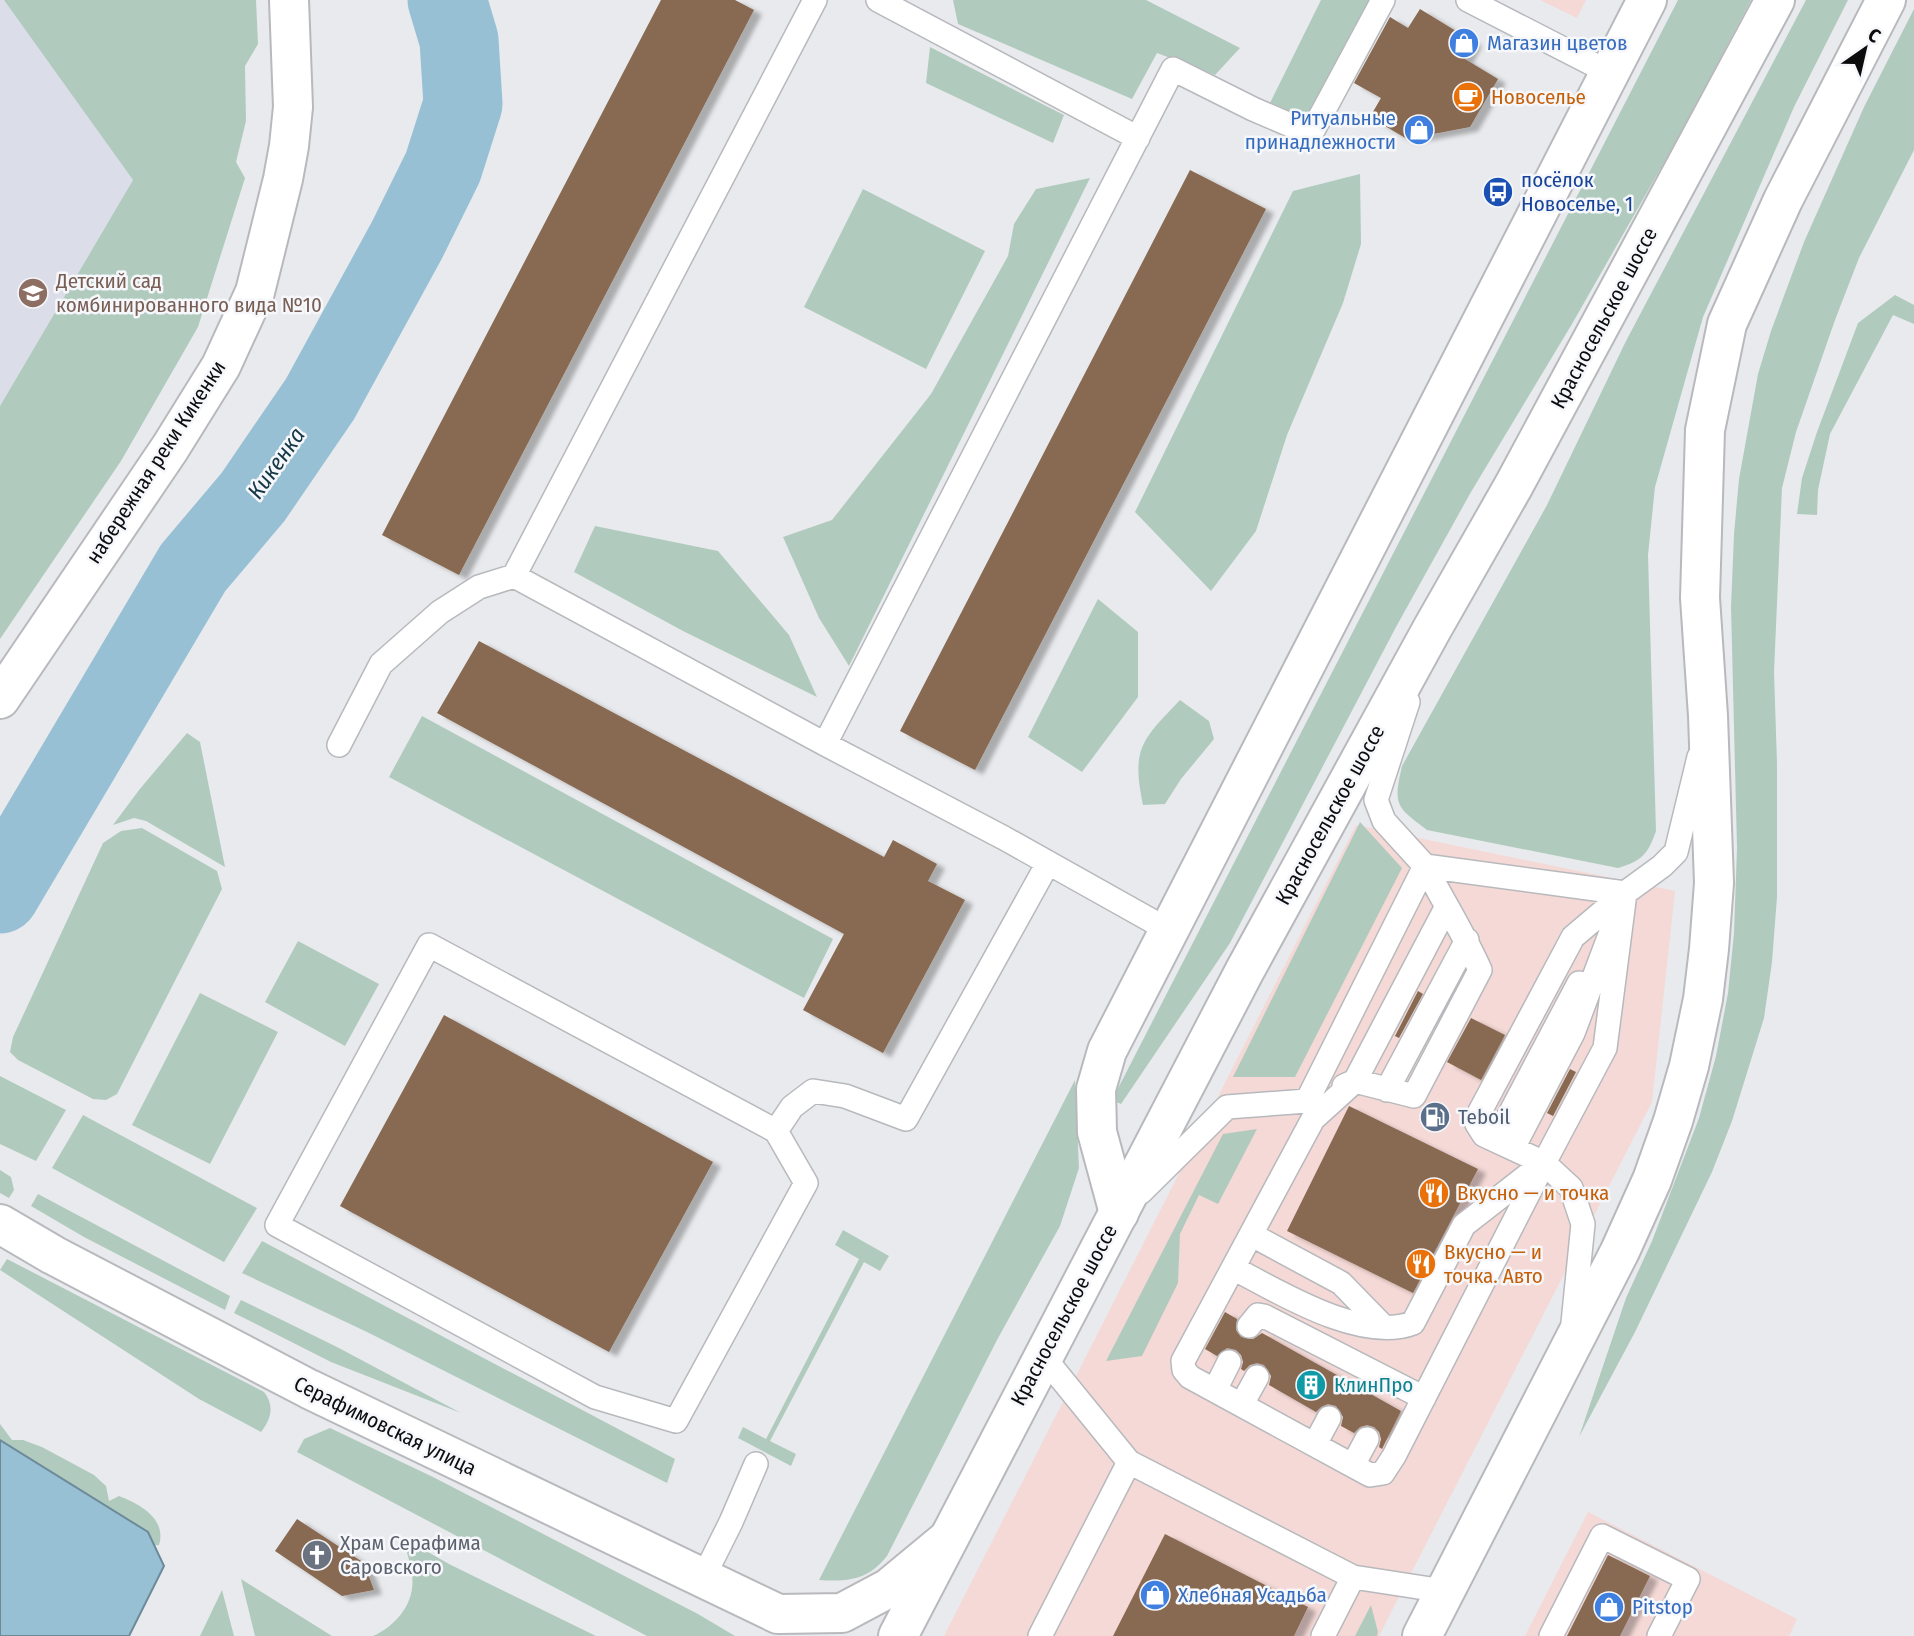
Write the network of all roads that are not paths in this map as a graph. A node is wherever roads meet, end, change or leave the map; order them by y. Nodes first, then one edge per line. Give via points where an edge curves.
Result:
1 (289, 0) edge
2 (815, 0) edge
3 (878, 0) edge
4 (1383, 0) edge
5 (1468, 0) edge
6 (1647, 0) edge
7 (1775, 0) edge
8 (1886, 0) edge
9 (1610, 73) junction
10 (1138, 138) junction
11 (514, 576) junction
12 (1432, 629) junction
13 (0, 699) edge
14 (1708, 716) junction
15 (825, 744) junction
16 (339, 745) dead end
17 (1048, 863) junction
18 (1425, 866) junction
19 (1625, 893) junction
20 (1446, 908) junction
21 (1170, 931) junction
22 (1355, 1081) junction
23 (1307, 1101) junction
24 (776, 1130) junction
25 (1504, 1144) junction
26 (1544, 1163) junction
27 (1119, 1213) junction
28 (0, 1224) edge
29 (1252, 1235) junction
30 (1233, 1268) junction
31 (1254, 1321) dead end
32 (1383, 1326) junction
33 (1571, 1347) junction
34 (1042, 1355) junction
35 (1229, 1362) dead end
36 (1257, 1377) dead end
37 (1214, 1390) junction
38 (1424, 1398) junction
39 (1242, 1404) junction
40 (1329, 1418) dead end
41 (1367, 1439) dead end
42 (1315, 1444) junction
43 (1129, 1462) junction
44 (756, 1464) dead end
45 (1353, 1465) junction
46 (947, 1540) junction
47 (1353, 1577) junction
48 (703, 1578) junction
49 (1444, 1591) junction
50 (786, 1625) edge
51 (898, 1636) edge
52 (1040, 1636) edge
53 (1323, 1636) edge
54 (1422, 1636) edge
55 (1551, 1636) edge
56 (1659, 1636) edge

1 - 13 main road, набережная реки Кикенки via 293,107 289,146 255,292 221,366
2 - 11 lane
3 - 10 lane
4 - 10 lane via 1311,134 1173,69
5 - 9 lane
6 - 9 main road
7 - 12 main road, Красносельское шоссе
8 - 14 main road via 1783,200 1727,324 1705,429 1700,598
9 - 21 main road
10 - 15 lane
11 - 15 lane
11 - 16 lane via 479,587 440,612 381,664
12 - 18 lane via 1376,800 1384,821
12 - 27 main road, Красносельское шоссе via 1244,972
14 - 19 lane via 1676,852
14 - 33 main road via 1714,883 1703,999 1689,1066 1652,1180
15 - 17 lane
17 - 21 lane
17 - 24 lane via 906,1119 845,1096 813,1091 792,1107
18 - 19 lane
18 - 20 lane
18 - 23 lane
19 - 25 lane via 1573,1033
19 - 25 lane via 1573,937 1477,1117 1483,1135
19 - 26 lane via 1605,1048
20 - 22 lane
20 - 22 lane via 1466,940 1387,1090
21 - 27 main road via 1108,1051 1096,1089 1097,1132
22 - 23 lane
22 - 29 lane via 1313,1119
23 - 27 lane via 1227,1107
24 - 24 lane via 806,1183 677,1421 595,1397 277,1226 429,945
25 - 26 lane
26 - 32 lane via 1464,1225 1413,1323
26 - 33 lane via 1571,1188 1583,1224
26 - 38 lane
27 - 34 main road, Красносельское шоссе
28 - 48 main road, Серафимовская улица via 306,1394
29 - 30 lane
29 - 32 lane via 1341,1283
30 - 32 lane via 1329,1317
30 - 37 lane via 1184,1361 1190,1377
31 - 38 lane via 1391,1393
33 - 49 main road
34 - 43 lane
34 - 46 main road, Красносельское шоссе
35 - 37 lane
36 - 39 lane
37 - 39 lane
38 - 45 lane via 1383,1472 1370,1475
39 - 42 lane
40 - 42 lane
41 - 45 lane
42 - 45 lane
43 - 47 lane
43 - 52 lane
44 - 48 lane
46 - 50 main road, Серафимовская улица via 889,1588 842,1613
46 - 51 main road, Красносельское шоссе
47 - 49 lane
47 - 53 lane
48 - 50 main road, Серафимовская улица
49 - 54 main road
55 - 56 lane via 1602,1536 1688,1579

